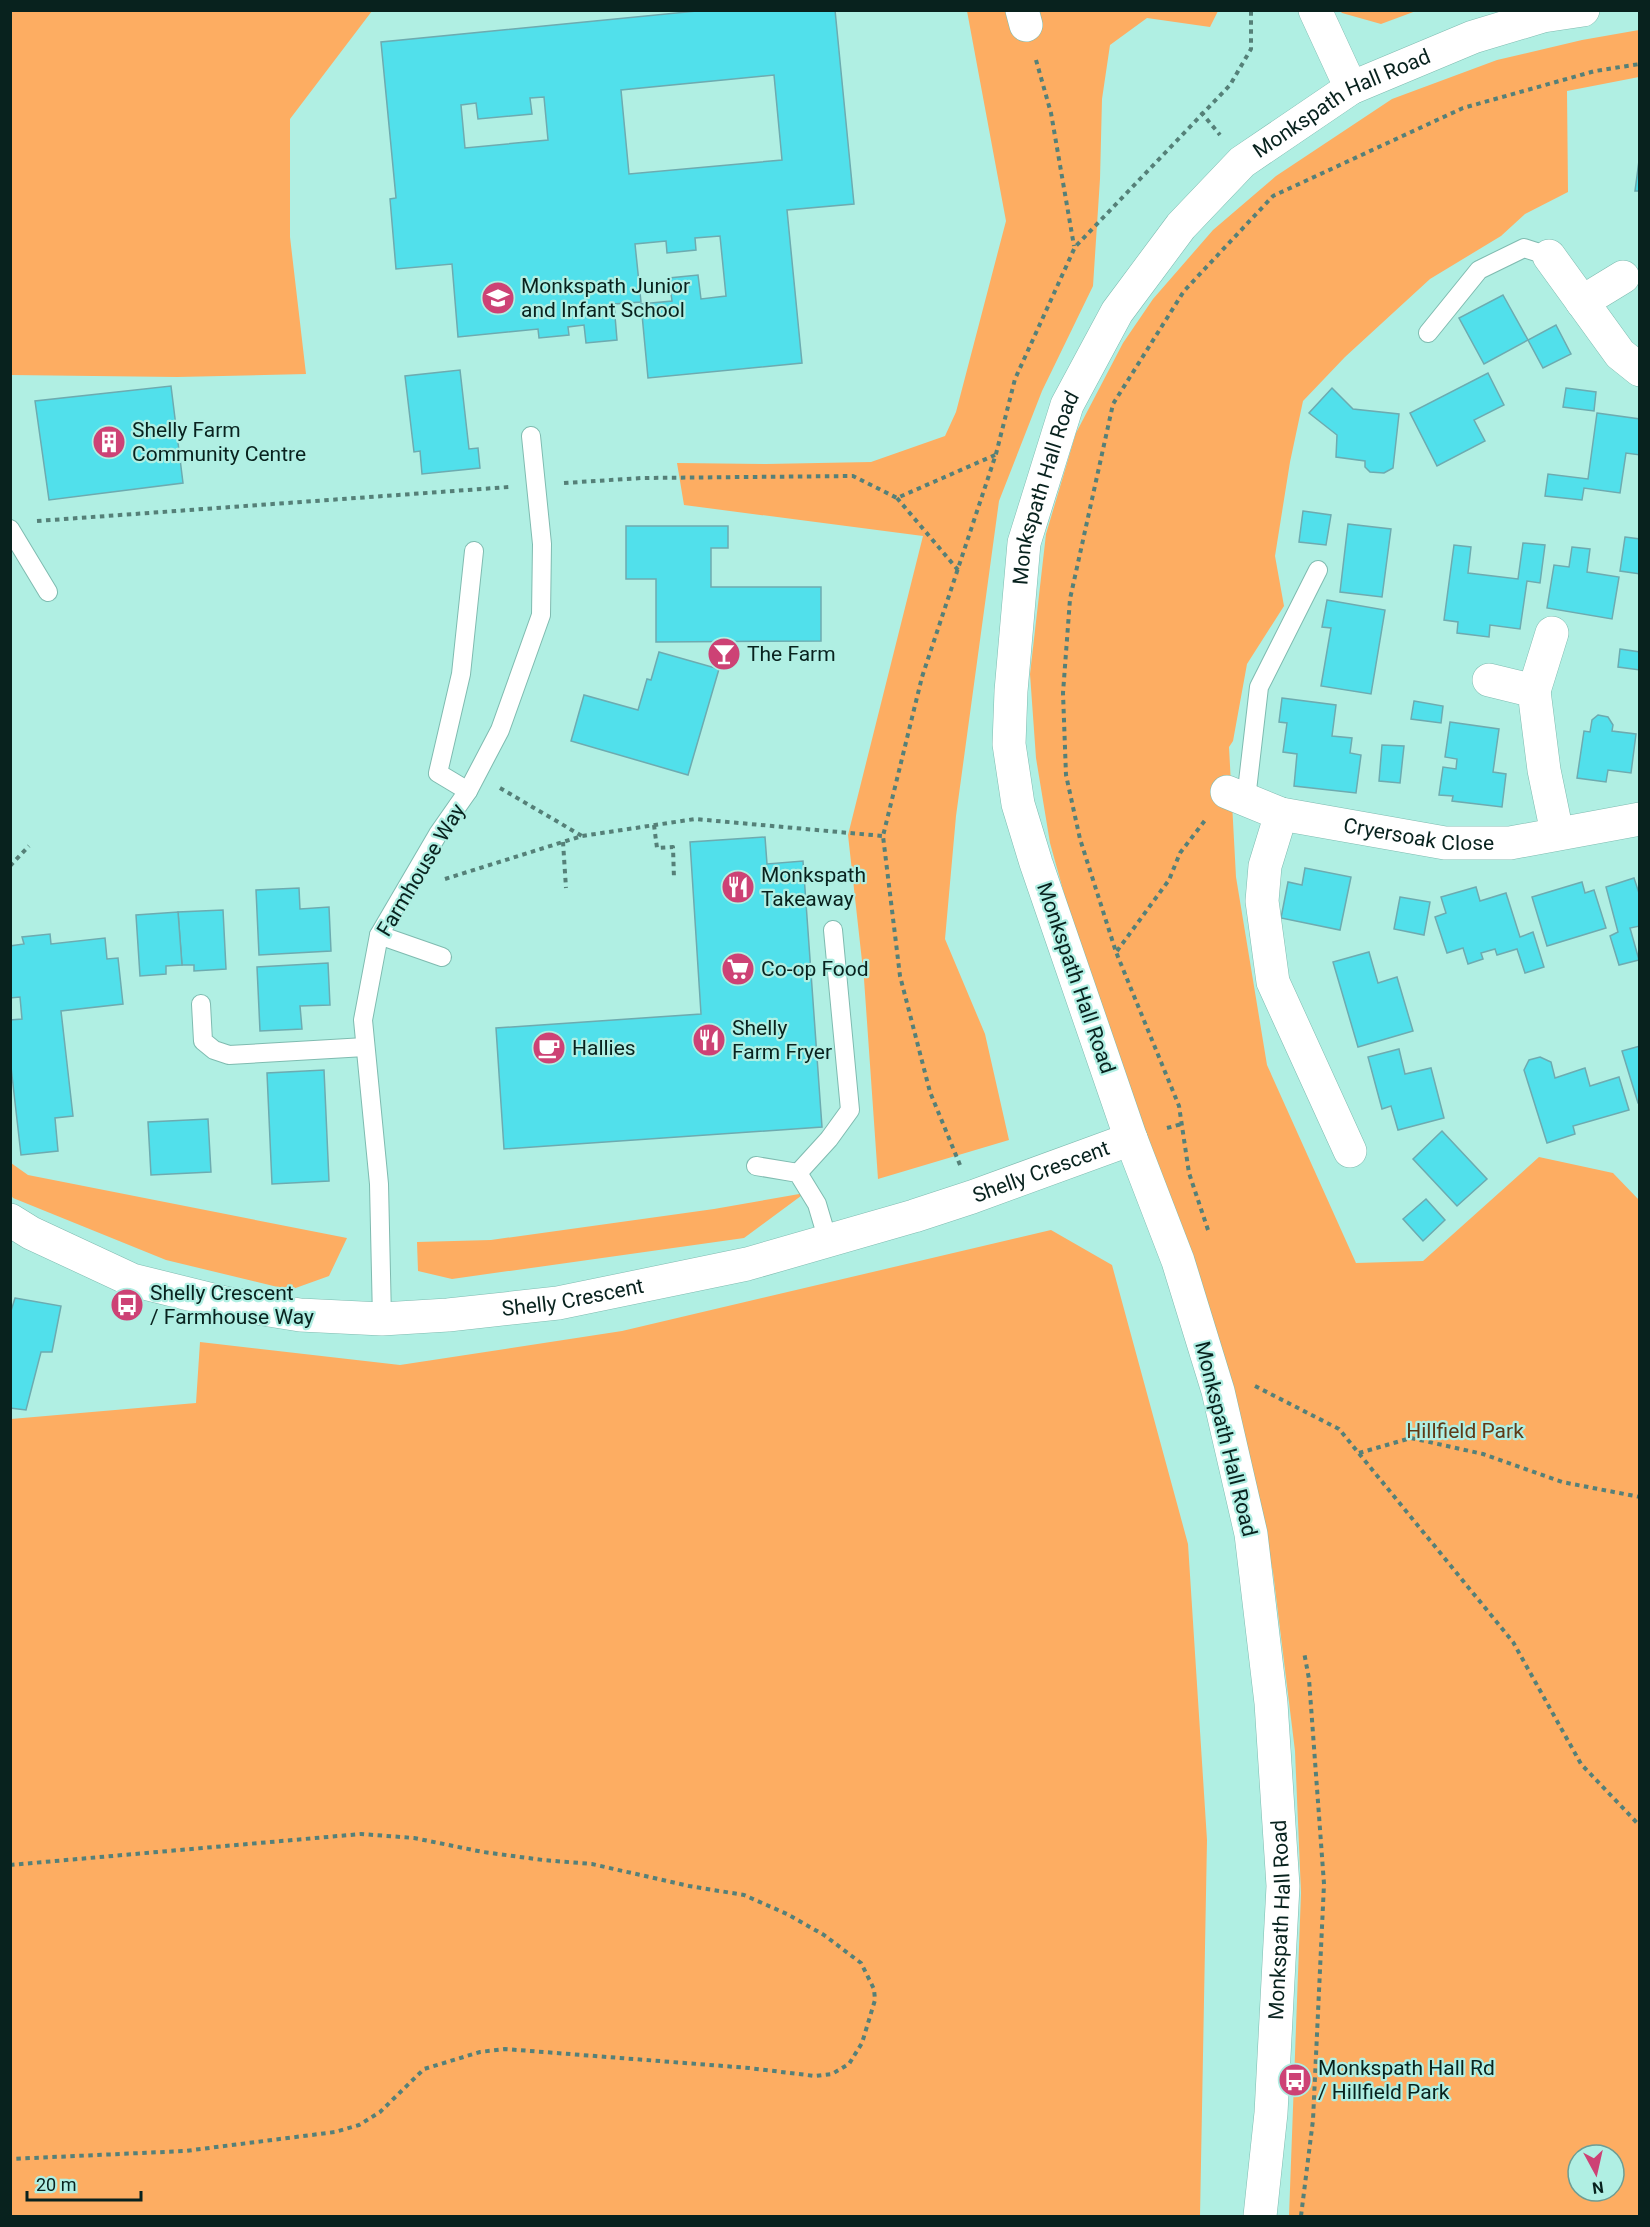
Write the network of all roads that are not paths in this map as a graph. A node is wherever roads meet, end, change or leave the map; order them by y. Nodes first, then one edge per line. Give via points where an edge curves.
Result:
1 (1315, 10) edge
2 (1583, 10) edge
3 (1351, 88) junction
4 (1549, 256) joint
5 (1623, 277) dead end
6 (1582, 302) junction
7 (1428, 333) dead end
8 (1640, 369) edge
9 (531, 436) dead end
10 (10, 529) edge
11 (474, 551) dead end
12 (1318, 570) dead end
13 (48, 592) dead end
14 (1552, 633) dead end
15 (1489, 680) dead end
16 (1534, 691) junction
17 (468, 792) junction
18 (1237, 795) joint
19 (1281, 813) junction
20 (1640, 819) edge
21 (1557, 833) junction
22 (833, 930) dead end
23 (379, 935) junction
24 (442, 957) dead end
25 (201, 1004) dead end
26 (365, 1047) junction
27 (1131, 1139) junction
28 (1350, 1151) dead end
29 (756, 1166) dead end
30 (798, 1173) junction
31 (10, 1220) edge
32 (828, 1241) junction
33 (382, 1319) junction
34 (1260, 2217) edge

1 - 3 street
2 - 3 street, Monkspath Hall Road via 1543,16 1473,37
3 - 27 street, Monkspath Hall Road via 1242,162 1181,226 1117,312 1067,405 1024,543 1008,744 1018,804
4 - 6 street
4 - 7 lane via 1524,248 1479,270
5 - 6 street
6 - 8 street via 1620,354
9 - 17 lane, Farmhouse Way via 542,544 541,615 500,730
10 - 13 lane
11 - 17 lane via 461,674 438,773
12 - 18 lane via 1259,687
14 - 16 street
15 - 16 street
16 - 21 street
17 - 23 lane, Farmhouse Way via 438,834
18 - 19 street, Cryersoak Close
19 - 21 street, Cryersoak Close via 1444,843 1510,843
19 - 28 street via 1264,866 1262,901 1273,982
20 - 21 street, Cryersoak Close
22 - 30 lane via 850,1110
23 - 24 lane
23 - 26 lane, Farmhouse Way via 363,1020
25 - 26 lane via 203,1041 229,1055
26 - 33 lane, Farmhouse Way via 379,1184
27 - 32 street, Shelly Crescent via 972,1197
27 - 34 street, Monkspath Hall Road via 1178,1261 1218,1390 1252,1546 1271,1703 1283,1886 1271,2113
29 - 30 lane
30 - 32 lane via 817,1204
31 - 33 street, Shelly Crescent via 132,1280 278,1312
32 - 33 street, Shelly Crescent via 747,1264 558,1303

